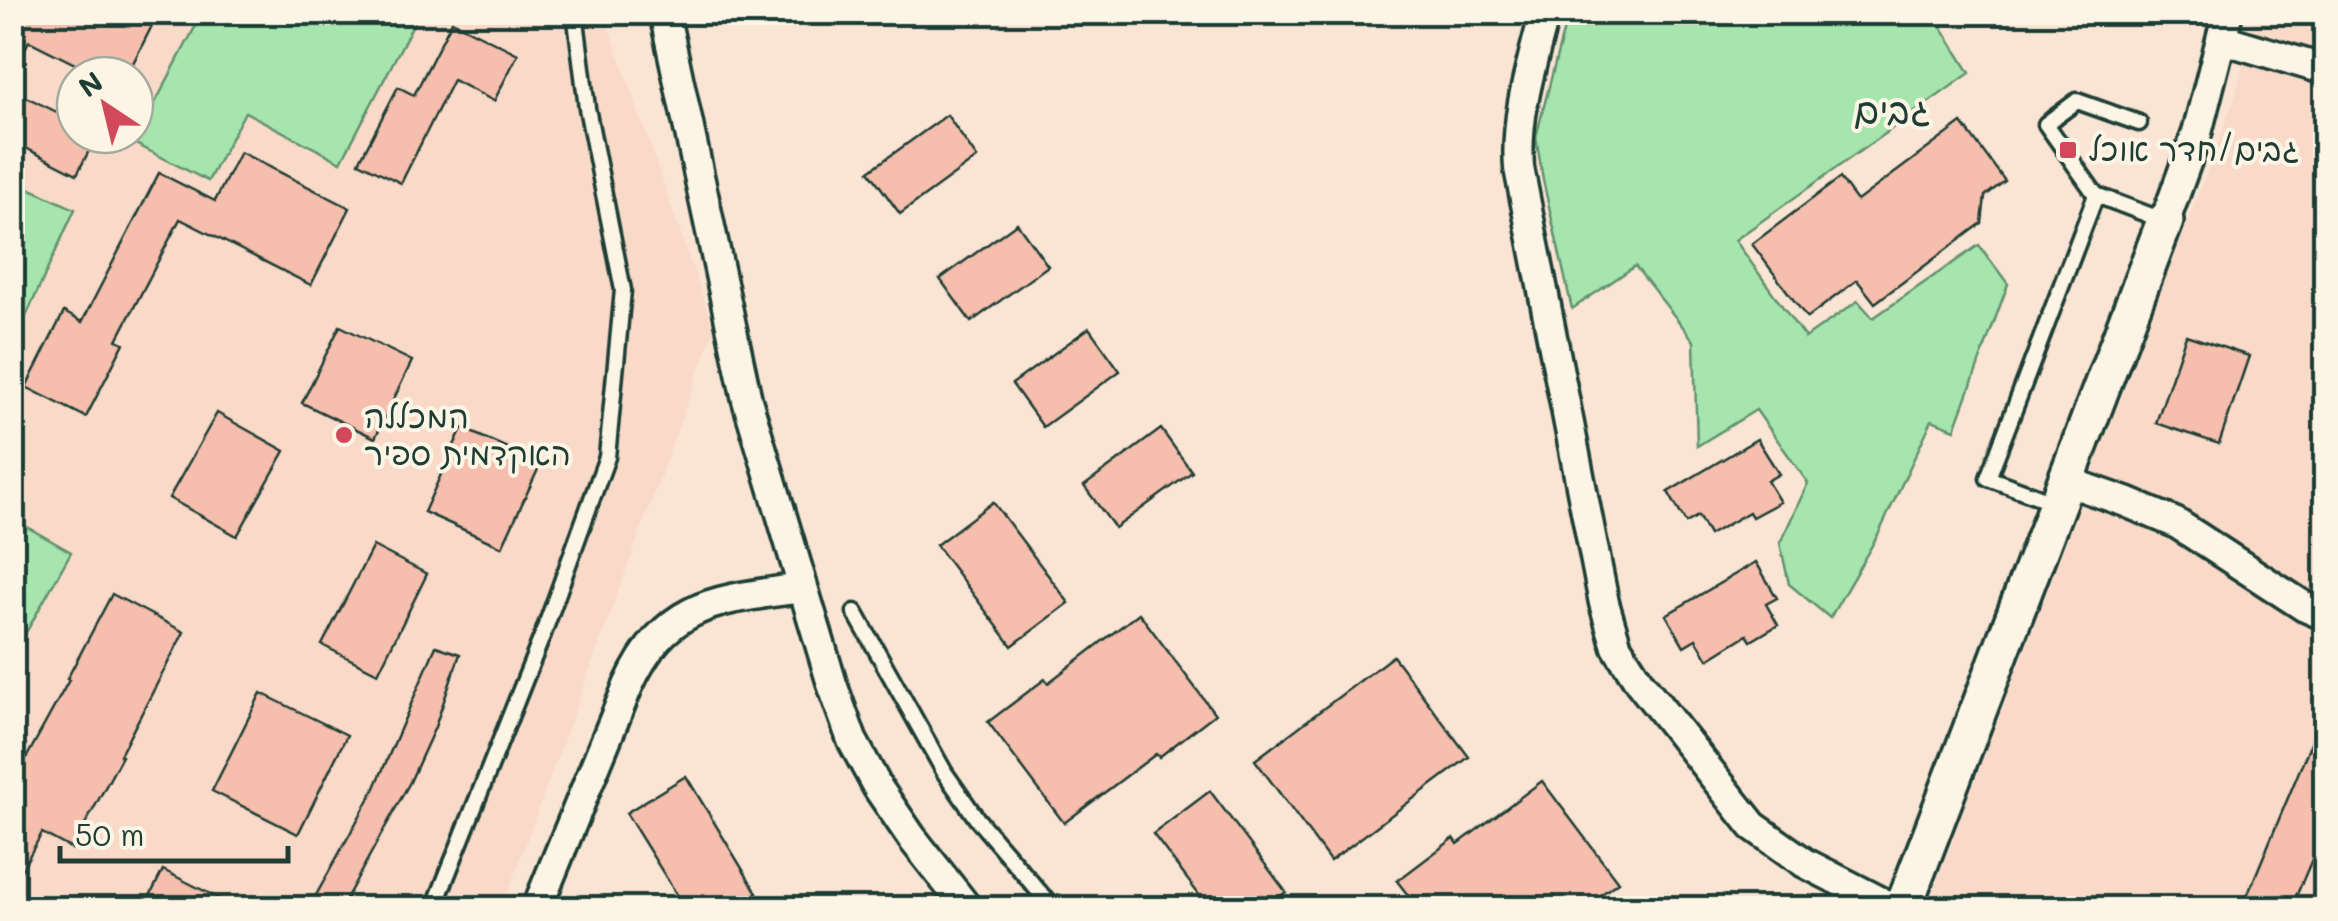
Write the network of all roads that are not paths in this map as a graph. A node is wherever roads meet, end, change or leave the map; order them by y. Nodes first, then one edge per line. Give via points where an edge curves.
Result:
1 (576, 12) edge
2 (664, 12) edge
3 (1544, 12) edge
4 (2225, 26) edge
5 (2326, 70) edge
6 (2140, 123) dead end
7 (2096, 195) junction
8 (2165, 221) junction
9 (2061, 492) junction
10 (802, 588) junction
11 (855, 612) dead end
12 (2326, 616) edge
13 (434, 908) edge
14 (536, 908) edge
15 (967, 908) edge
16 (1054, 908) edge
17 (1893, 908) edge
18 (1903, 908) edge

1 - 13 lane via 622,290 607,457
2 - 10 street via 748,400
3 - 17 street via 1524,95 1519,168 1616,647 1753,826 1805,863
4 - 5 street
4 - 8 street
6 - 7 lane via 2077,100 2046,124
7 - 8 lane
7 - 9 lane via 1988,478
8 - 9 street
9 - 12 street via 2126,502 2176,523
9 - 18 street
10 - 14 street via 696,608 653,644 628,686
10 - 15 street via 852,740 912,838
11 - 16 lane via 945,772

